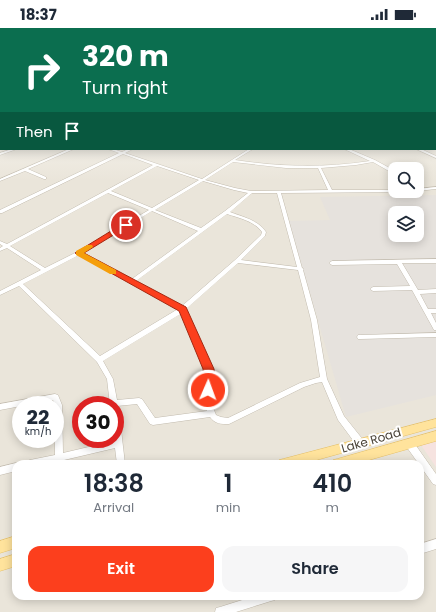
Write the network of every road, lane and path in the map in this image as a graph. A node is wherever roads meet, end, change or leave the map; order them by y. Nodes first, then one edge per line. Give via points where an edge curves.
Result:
1 (11, 150) edge
2 (70, 150) edge
3 (113, 150) edge
4 (128, 150) edge
5 (249, 150) edge
6 (348, 150) edge
7 (420, 150) edge
8 (436, 151) edge
9 (122, 153) junction
10 (428, 153) junction
11 (0, 154) edge
12 (436, 157) edge
13 (232, 161) junction
14 (374, 161) junction
15 (156, 165) junction
16 (319, 167) junction
17 (25, 169) junction
18 (388, 169) edge
19 (45, 178) dead end
20 (0, 180) edge
21 (202, 180) junction
22 (436, 188) edge
23 (424, 189) edge
24 (107, 191) junction
25 (388, 191) edge
26 (251, 192) junction
27 (280, 192) junction
28 (331, 192) junction
29 (150, 210) junction
30 (0, 212) edge
31 (227, 212) junction
32 (201, 230) junction
33 (0, 242) edge
34 (7, 246) junction
35 (0, 250) edge
36 (78, 253) junction
37 (436, 261) edge
38 (237, 262) junction
39 (399, 262) junction
40 (332, 263) dead end
41 (301, 269) junction
42 (44, 270) junction
43 (131, 282) junction
44 (19, 283) junction
45 (373, 289) dead end
46 (414, 290) junction
47 (436, 291) edge
48 (0, 293) edge
49 (182, 309) junction
50 (426, 311) junction
51 (436, 311) edge
52 (436, 328) edge
53 (436, 335) edge
54 (360, 337) dead end
55 (99, 360) junction
56 (324, 379) junction
57 (113, 396) edge
58 (124, 403) edge
59 (0, 407) edge
60 (212, 414) junction
61 (436, 423) edge
62 (436, 436) edge
63 (409, 443) junction
64 (361, 444) junction
65 (100, 448) edge
66 (119, 448) edge
67 (59, 457) junction
68 (47, 460) edge
69 (120, 460) edge
70 (299, 460) edge
71 (352, 460) edge
72 (421, 460) edge
73 (424, 464) edge
74 (12, 468) edge
75 (0, 471) edge
76 (436, 481) edge
77 (12, 543) edge
78 (436, 544) edge
79 (0, 546) edge
80 (424, 548) edge
81 (12, 561) edge
82 (0, 565) edge
83 (258, 600) edge
84 (220, 612) edge

1 - 11 street
2 - 17 street
3 - 9 street
4 - 9 street
5 - 13 street
6 - 14 street
7 - 10 street
8 - 10 street
9 - 15 street
9 - 30 street
10 - 12 street
13 - 16 street via 283,168
13 - 21 street
14 - 16 street via 347,166
14 - 18 street
15 - 21 street
15 - 24 street
16 - 28 street
17 - 19 street
17 - 20 street
21 - 26 street
21 - 29 street
22 - 23 street
24 - 29 street
24 - 34 street
25 - 28 street
26 - 27 street
26 - 31 street
27 - 28 street
27 - 41 street
29 - 32 street
29 - 36 street
31 - 32 street
31 - 38 street via 253,222 264,232
32 - 43 street
33 - 34 street
34 - 35 street
34 - 42 street
36 - 42 street
36 - 43 street
37 - 39 street
38 - 41 street
38 - 49 street
39 - 40 street
39 - 46 street
41 - 56 street via 314,320
42 - 44 street
43 - 49 street
44 - 48 street
44 - 55 street
45 - 46 street
46 - 47 street
46 - 50 street
49 - 55 street
49 - 60 street via 208,369 210,379 207,396
50 - 51 street
50 - 52 street
53 - 54 street
55 - 57 street via 110,379
56 - 60 street via 302,385 229,421 220,421
56 - 64 street via 342,418
58 - 60 street via 139,401 154,422
59 - 67 street via 55,397 58,405
61 - 64 main road, Lake Road
62 - 63 main road, Lake Road
63 - 71 main road, Lake Road
63 - 72 street
64 - 70 main road, Lake Road
65 - 67 street
66 - 69 street
67 - 68 street
73 - 76 street
74 - 75 street
77 - 79 main road
78 - 80 street
81 - 82 main road
83 - 84 street

